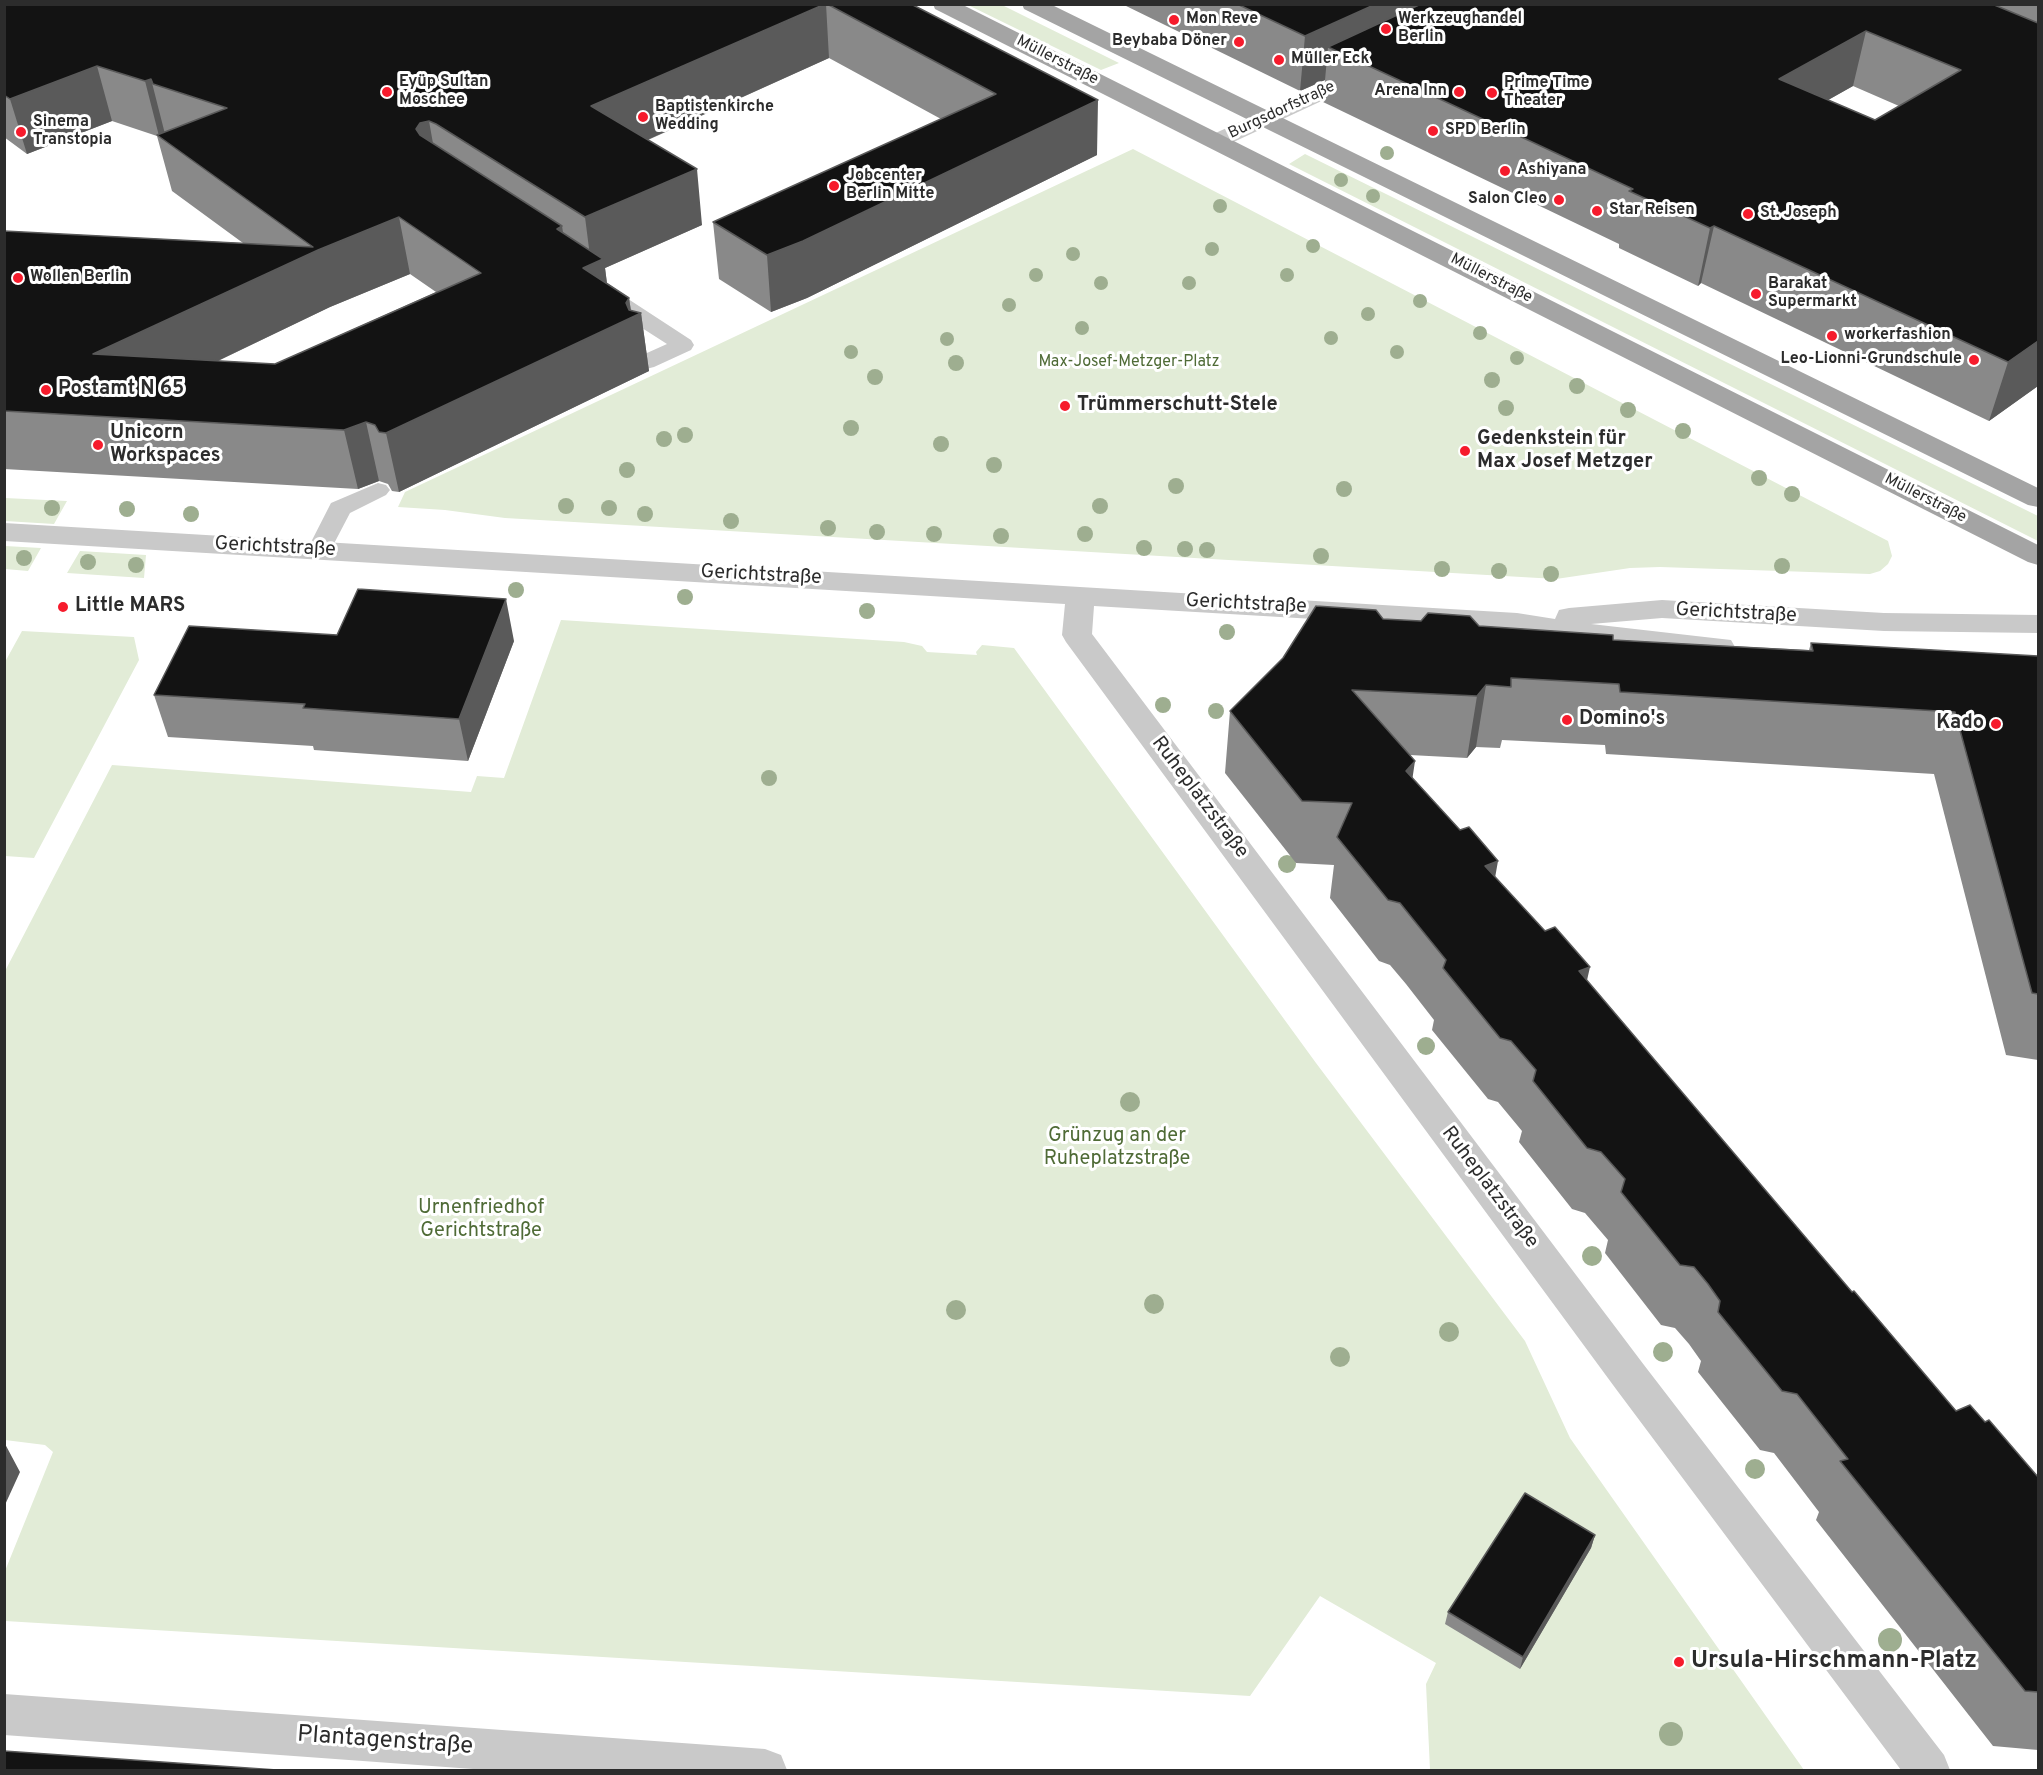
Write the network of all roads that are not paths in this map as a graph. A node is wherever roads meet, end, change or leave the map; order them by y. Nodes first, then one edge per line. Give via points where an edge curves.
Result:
1 (943, 4) edge
2 (1032, 4) edge
3 (1384, 63) edge
4 (1264, 120) junction
5 (1217, 141) junction
6 (595, 288) edge
7 (646, 362) dead end
8 (370, 490) dead end
9 (2038, 499) edge
10 (4, 532) edge
11 (314, 550) junction
12 (2038, 556) edge
13 (1080, 596) junction
14 (1516, 622) junction
15 (1884, 622) junction
16 (2038, 624) edge
17 (1752, 651) edge
18 (1892, 654) edge
19 (4, 1714) edge
20 (765, 1770) edge
21 (1928, 1770) edge

1 - 5 main road, Müllerstraße
2 - 4 main road, Müllerstraße
3 - 4 street, Burgsdorfstraße
4 - 5 street, Burgsdorfstraße
4 - 9 main road, Müllerstraße
5 - 12 main road, Müllerstraße
6 - 7 lane via 682,345
8 - 11 lane via 340,508
10 - 11 street, Gerichtstraße
11 - 13 street, Gerichtstraße
13 - 14 street, Gerichtstraße
13 - 21 street, Ruheplatzstraße via 1077,636
14 - 15 street, Gerichtstraße via 1662,609
14 - 17 street, Gerichtstraße via 1610,637
15 - 16 street, Gerichtstraße
15 - 18 street
19 - 20 street, Plantagenstraße

